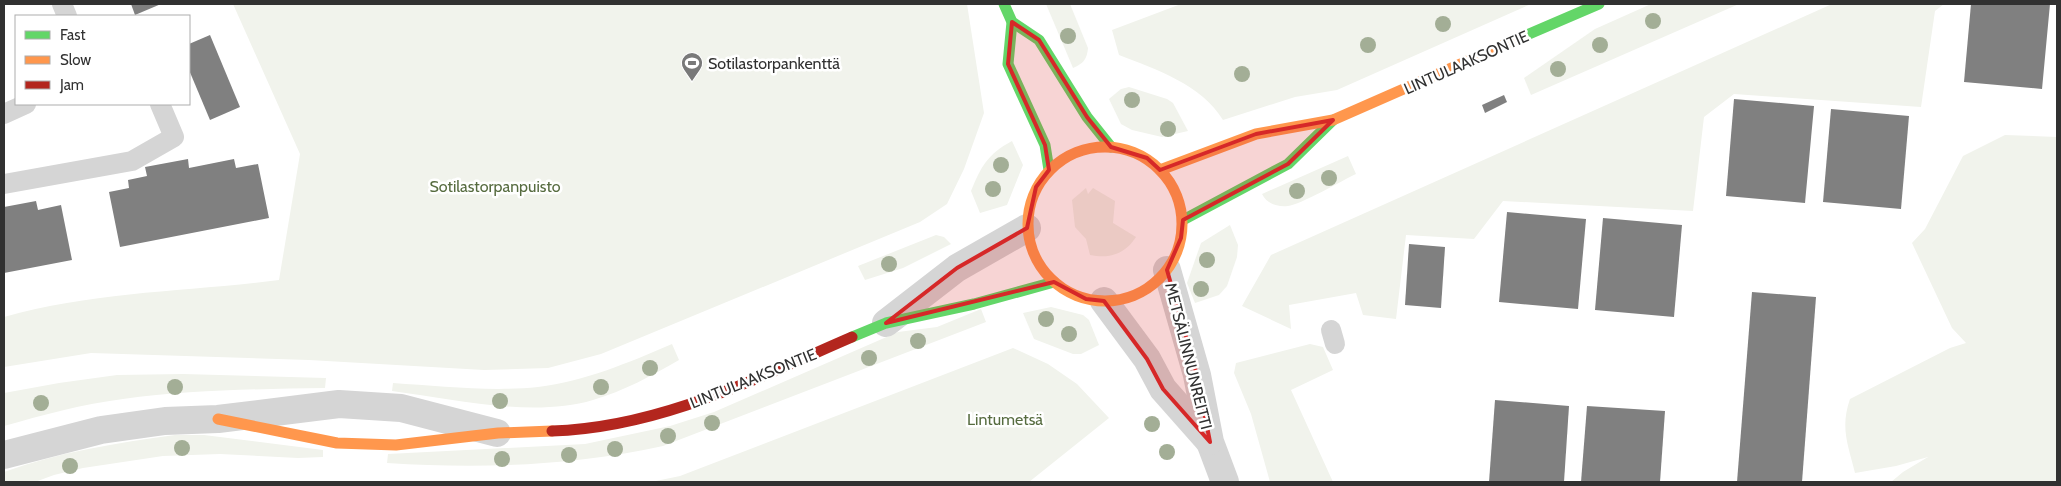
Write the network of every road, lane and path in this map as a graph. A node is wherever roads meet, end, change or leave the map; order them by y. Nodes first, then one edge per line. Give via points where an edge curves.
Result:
1 (1004, 4) edge
2 (1599, 4) edge
3 (1012, 22) junction
4 (24, 105) edge
5 (160, 105) edge
6 (4, 114) edge
7 (1333, 120) junction
8 (1111, 146) junction
9 (1049, 170) junction
10 (1160, 170) junction
11 (4, 184) edge
12 (1183, 220) junction
13 (1027, 228) junction
14 (1167, 270) junction
15 (1054, 282) junction
16 (1104, 301) junction
17 (886, 323) junction
18 (218, 419) junction
19 (498, 433) junction
20 (1210, 442) junction
21 (8, 456) edge
22 (1225, 482) edge

1 - 3 street
2 - 7 street, LINTULAAKSONTIE
3 - 8 street via 1039,40 1087,117
3 - 9 street via 1008,64 1046,145
4 - 6 lane
5 - 11 lane via 174,138 132,161
7 - 10 street, LINTULAAKSONTIE via 1256,134
7 - 12 street, LINTULAAKSONTIE via 1288,164
8 - 9 street via 1077,151
8 - 10 street via 1130,150
9 - 13 street via 1036,188
10 - 12 street via 1180,202
12 - 14 street via 1176,255
13 - 15 street via 1035,257
13 - 17 street, LINTULAAKSONTIE via 957,268
14 - 16 street via 1139,293
14 - 20 street, METSÄLINNUNREITTI via 1197,375
15 - 16 street via 1086,299
15 - 17 street, LINTULAAKSONTIE
16 - 20 street, METSÄLINNUNREITTI via 1147,359 1163,389
17 - 19 street, LINTULAAKSONTIE via 711,398 635,419 561,431
18 - 19 street, LINTULAAKSONTIE via 338,443 366,445 396,445
18 - 19 street, LINTULAAKSONTIE via 339,404 401,408
18 - 21 street, LINTULAAKSONTIE via 165,421 100,430
20 - 22 street, METSÄLINNUNREITTI

